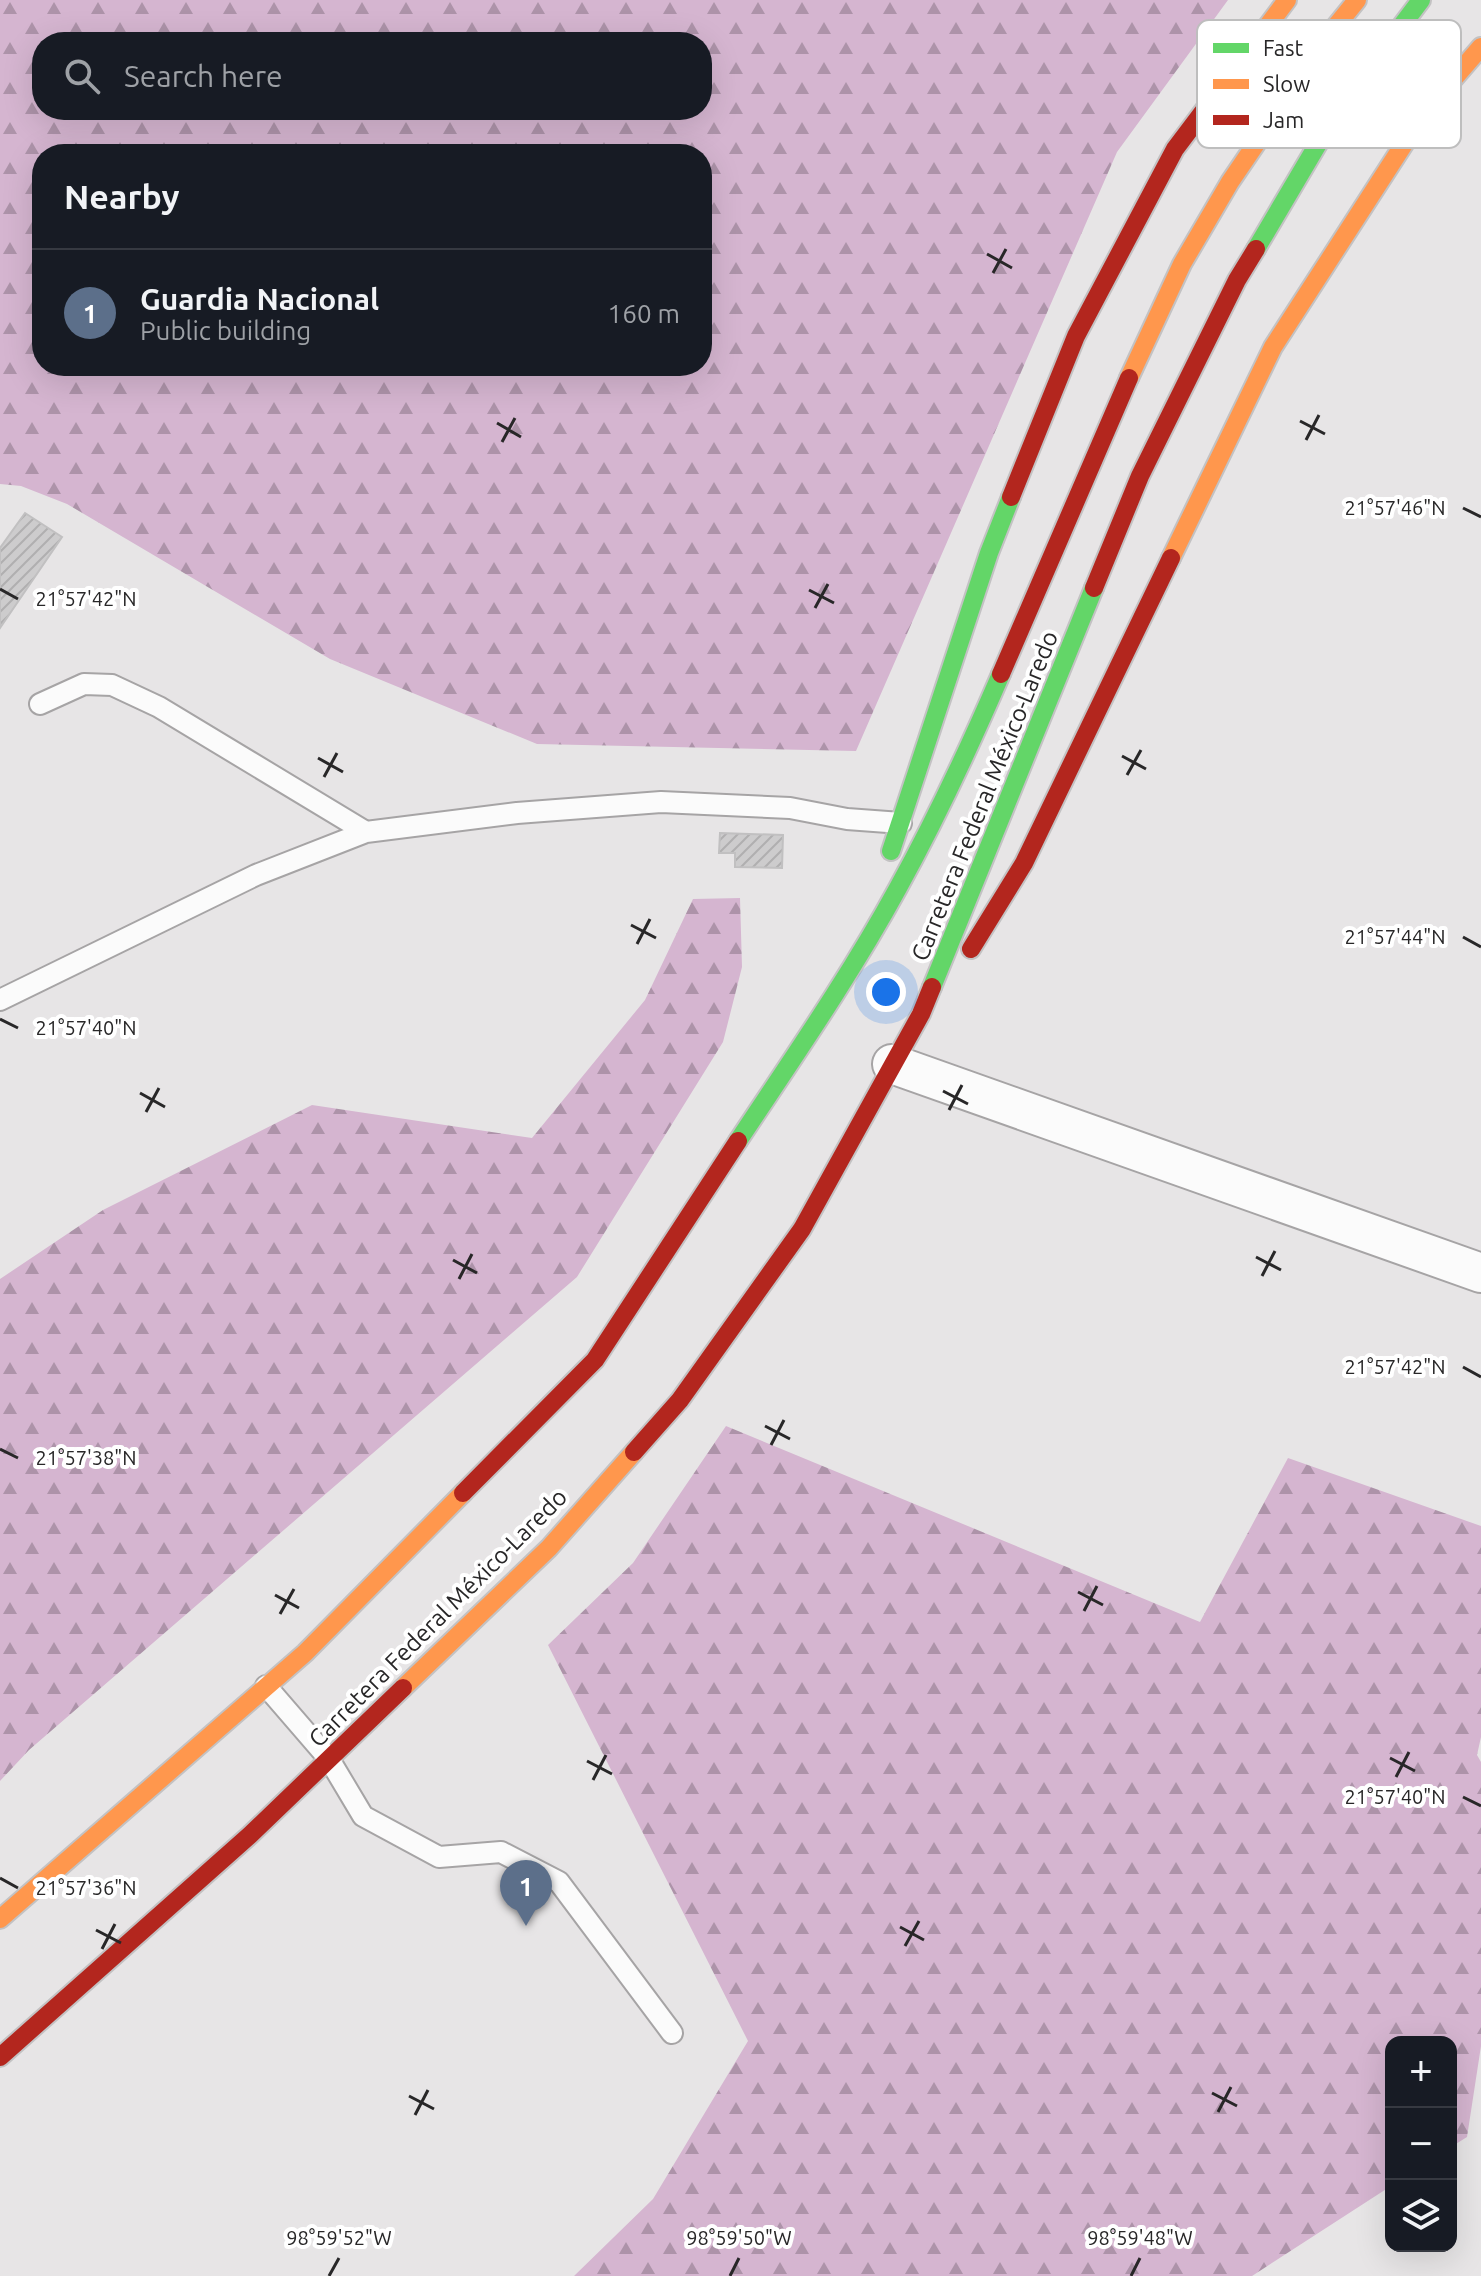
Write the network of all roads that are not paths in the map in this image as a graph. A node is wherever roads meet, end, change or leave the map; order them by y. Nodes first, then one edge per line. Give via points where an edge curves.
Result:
1 (1287, 0) edge
2 (1357, 0) edge
3 (1421, 0) edge
4 (1272, 20) edge
5 (1341, 20) edge
6 (1406, 20) edge
7 (1481, 47) edge
8 (1461, 70) edge
9 (1197, 120) edge
10 (1253, 148) edge
11 (1315, 148) edge
12 (1401, 148) edge
13 (40, 704) dead end
14 (901, 823) junction
15 (366, 832) junction
16 (841, 984) junction
17 (0, 1000) edge
18 (921, 1014) junction
19 (892, 1064) junction
20 (1481, 1273) edge
21 (266, 1686) junction
22 (329, 1759) junction
23 (0, 1919) edge
24 (672, 2033) dead end
25 (0, 2057) edge

1 - 4 main road
2 - 5 main road, Carretera Federal México-Laredo
3 - 6 main road, Carretera Federal México-Laredo
7 - 8 main road
9 - 14 main road via 1175,149 1076,336 989,553
10 - 16 main road, Carretera Federal México-Laredo via 1182,264 978,728 898,888
11 - 18 main road, Carretera Federal México-Laredo via 1237,280 1140,476
12 - 18 main road via 1273,347 1024,863 976,943
13 - 15 lane via 84,684 112,685 159,707
14 - 15 lane via 790,808 661,802
14 - 16 main road
15 - 17 lane via 256,875
16 - 21 main road, Carretera Federal México-Laredo via 595,1360 305,1653
18 - 19 main road, Carretera Federal México-Laredo
19 - 20 street
19 - 22 main road, Carretera Federal México-Laredo via 802,1229 680,1400 549,1548
21 - 22 lane
21 - 23 main road, Carretera Federal México-Laredo
22 - 24 lane via 363,1816 439,1857 501,1852 559,1882
22 - 25 main road, Carretera Federal México-Laredo

